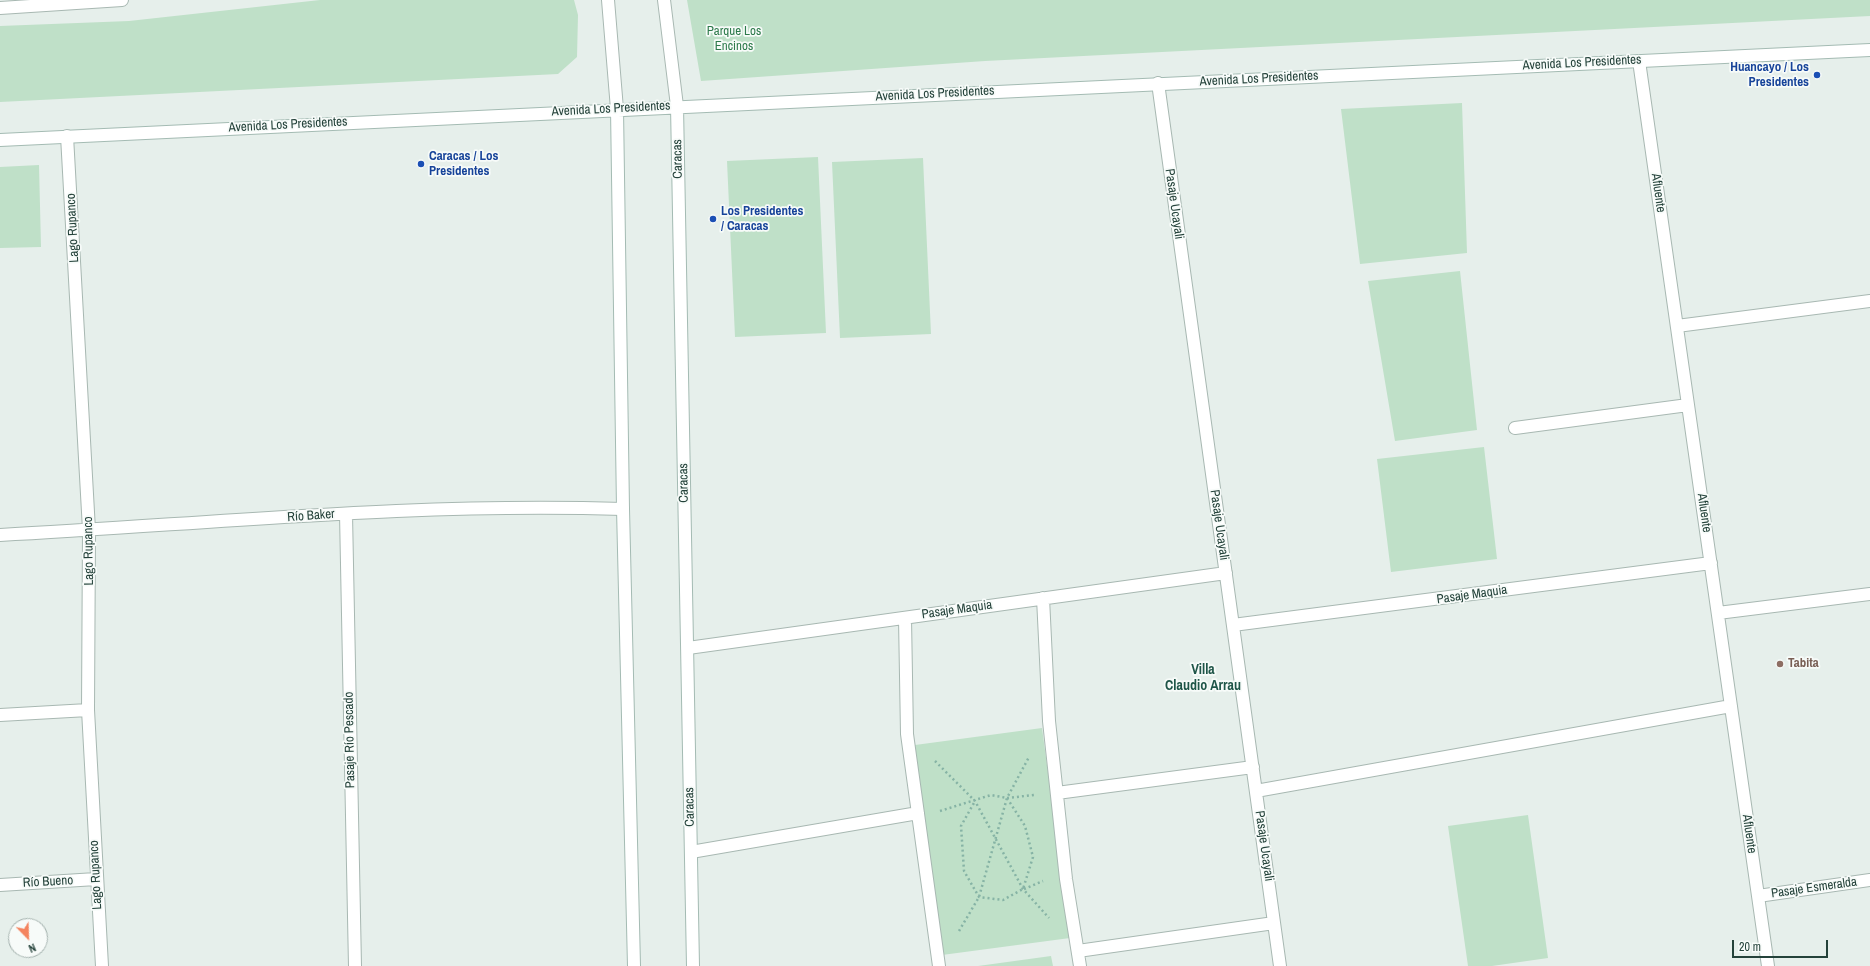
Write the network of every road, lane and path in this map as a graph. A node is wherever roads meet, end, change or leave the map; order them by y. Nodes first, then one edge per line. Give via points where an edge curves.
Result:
1 (122, 0) edge
2 (608, 0) edge
3 (664, 0) edge
4 (0, 8) edge
5 (1870, 50) edge
6 (1639, 61) junction
7 (1158, 83) junction
8 (677, 106) junction
9 (617, 109) junction
10 (67, 136) junction
11 (0, 140) edge
12 (1870, 301) edge
13 (1677, 326) junction
14 (1688, 405) junction
15 (1515, 428) dead end
16 (622, 509) junction
17 (346, 514) junction
18 (89, 530) junction
19 (0, 535) edge
20 (1711, 563) junction
21 (1226, 573) junction
22 (1870, 594) edge
23 (1044, 598) junction
24 (1718, 613) junction
25 (905, 618) junction
26 (1233, 625) junction
27 (688, 648) junction
28 (1731, 706) junction
29 (88, 710) junction
30 (0, 715) edge
31 (1049, 721) junction
32 (907, 734) junction
33 (1253, 767) junction
34 (1256, 791) junction
35 (1057, 793) junction
36 (1007, 798) junction
37 (975, 801) junction
38 (918, 813) junction
39 (995, 838) junction
40 (691, 852) junction
41 (96, 879) junction
42 (1870, 880) edge
43 (0, 885) edge
44 (1023, 889) junction
45 (1758, 896) junction
46 (979, 898) junction
47 (1053, 923) dead end
48 (1274, 923) junction
49 (1078, 951) junction
50 (939, 965) edge
51 (102, 966) edge
52 (355, 966) edge
53 (634, 966) edge
54 (693, 966) edge
55 (1080, 966) edge
56 (1280, 966) edge
57 (1768, 966) edge

1 - 4 street
2 - 9 street
3 - 8 street, Caracas
5 - 6 street, Avenida Los Presidentes
6 - 7 street, Avenida Los Presidentes
6 - 13 street, Afluente
7 - 8 street, Avenida Los Presidentes
7 - 21 street, Pasaje Ucayali
8 - 9 street, Avenida Los Presidentes
8 - 27 street, Caracas
9 - 10 street, Avenida Los Presidentes
9 - 16 street
10 - 11 street, Avenida Los Presidentes
10 - 18 street, Lago Rupanco
12 - 13 street
13 - 14 street, Afluente
14 - 15 street
14 - 20 street, Afluente
16 - 17 street, Río Baker via 520,508
16 - 53 street
17 - 18 street, Río Baker
17 - 52 street, Pasaje Río Pescado
18 - 19 street, Río Baker
18 - 29 street, Lago Rupanco
20 - 24 street, Afluente
20 - 26 street, Pasaje Maquia
21 - 23 street, Pasaje Maquia
21 - 26 street, Pasaje Ucayali
22 - 24 street
23 - 25 street, Pasaje Maquia
23 - 31 street
24 - 28 street, Afluente
25 - 27 street, Pasaje Maquia
25 - 32 street
26 - 33 street, Pasaje Ucayali
27 - 40 street, Caracas
28 - 34 street
28 - 45 street, Afluente
29 - 30 street
29 - 41 street, Lago Rupanco
31 - 35 street
31 - 36 path
32 - 37 path
32 - 38 street
33 - 34 street, Pasaje Ucayali
33 - 35 street
34 - 48 street, Pasaje Ucayali
35 - 49 street via 1066,879
36 - 37 path via 991,795
36 - 39 path
36 - 44 path via 1025,826 1033,857
37 - 38 path via 939,811
37 - 39 path
37 - 46 path via 961,826 964,872
38 - 40 street
38 - 50 street
39 - 44 path
39 - 46 path
40 - 54 street, Caracas
41 - 43 street, Río Bueno
41 - 51 street, Lago Rupanco
42 - 45 street, Pasaje Esmeralda
44 - 46 path via 1003,900
44 - 47 path
45 - 57 street, Afluente
46 - 50 path
48 - 49 street
48 - 56 street, Pasaje Ucayali
49 - 55 street

